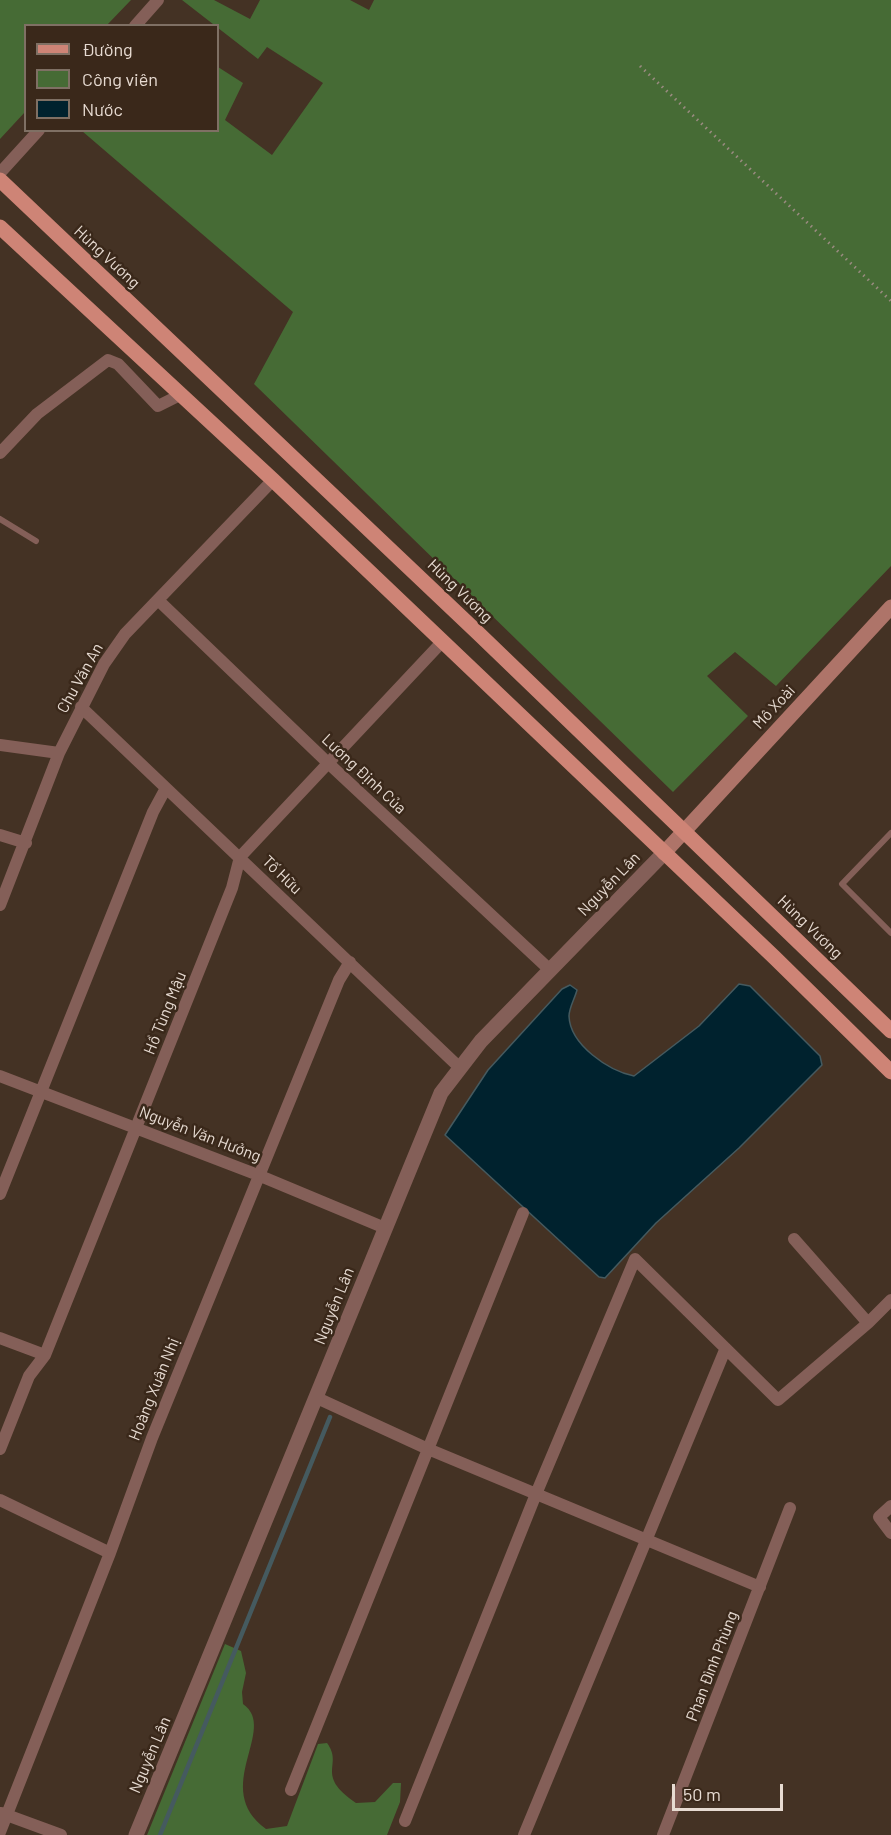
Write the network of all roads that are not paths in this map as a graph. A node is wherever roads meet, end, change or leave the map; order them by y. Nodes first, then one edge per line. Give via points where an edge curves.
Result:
1 (158, 0) edge
2 (137, 24) edge
3 (37, 132) edge
4 (0, 173) edge
5 (0, 180) edge
6 (0, 227) edge
7 (182, 394) junction
8 (0, 453) edge
9 (273, 480) junction
10 (0, 519) edge
11 (36, 541) dead end
12 (158, 600) junction
13 (891, 607) edge
14 (442, 642) junction
15 (81, 707) junction
16 (0, 745) edge
17 (59, 753) junction
18 (327, 762) junction
19 (166, 788) junction
20 (685, 832) junction
21 (891, 833) edge
22 (0, 835) edge
23 (26, 843) junction
24 (664, 853) junction
25 (240, 857) junction
26 (0, 905) edge
27 (891, 933) edge
28 (350, 962) junction
29 (550, 970) junction
30 (891, 1031) edge
31 (460, 1068) junction
32 (891, 1072) edge
33 (0, 1076) edge
34 (40, 1090) junction
35 (137, 1128) junction
36 (258, 1174) junction
37 (0, 1194) edge
38 (523, 1213) dead end
39 (385, 1228) junction
40 (794, 1239) dead end
41 (891, 1300) edge
42 (868, 1323) junction
43 (0, 1338) edge
44 (725, 1350) junction
45 (45, 1355) junction
46 (317, 1398) junction
47 (0, 1449) edge
48 (428, 1449) junction
49 (536, 1494) junction
50 (0, 1500) edge
51 (891, 1506) edge
52 (790, 1508) dead end
53 (891, 1533) edge
54 (646, 1540) junction
55 (110, 1553) junction
56 (760, 1587) junction
57 (291, 1790) dead end
58 (4, 1814) edge
59 (405, 1821) dead end
60 (0, 1832) edge
61 (61, 1835) edge
62 (136, 1835) edge
63 (524, 1835) edge
64 (663, 1835) edge

1 - 2 street
3 - 4 street
5 - 20 main road, Hùng Vương
6 - 7 main road
7 - 8 street via 158,406 118,364 108,360 37,414
7 - 9 main road
9 - 12 street, Chu Văn An
9 - 14 main road
10 - 11 lane
12 - 15 street, Chu Văn An via 115,648
12 - 18 street, Lương Định Của
13 - 20 main road, Mô Xoài
14 - 18 street, Hồ Tùng Mậu
14 - 24 main road
15 - 17 street, Chu Văn An
15 - 19 street, Tố Hữu
16 - 17 street
17 - 23 street, Chu Văn An
18 - 25 street, Hồ Tùng Mậu
18 - 29 street, Lương Định Của
19 - 25 street, Tố Hữu
19 - 34 street
20 - 24 main road, Mô Xoài
20 - 30 main road, Hùng Vương
21 - 27 lane via 842,885
22 - 23 street
23 - 26 street, Chu Văn An
24 - 29 street, Nguyễn Lân
24 - 32 main road
25 - 28 street, Tố Hữu
25 - 35 street, Hồ Tùng Mậu via 232,888
28 - 31 street, Tố Hữu
28 - 36 street, Hoàng Xuân Nhị
29 - 31 street, Nguyễn Lân
31 - 39 street, Nguyễn Lân via 441,1093
33 - 34 street, Nguyễn Văn Hưởng
34 - 35 street, Nguyễn Văn Hưởng
34 - 37 street
35 - 36 street, Nguyễn Văn Hưởng
35 - 45 street, Hồ Tùng Mậu
36 - 39 street, Nguyễn Văn Hưởng
36 - 55 street, Hoàng Xuân Nhị
38 - 48 street
39 - 46 street, Nguyễn Lân
40 - 42 street
41 - 42 street
42 - 44 street via 778,1400
43 - 45 street
44 - 49 street via 635,1259
44 - 54 street
45 - 47 street, Hồ Tùng Mậu via 29,1376
46 - 48 street
46 - 62 street, Nguyễn Lân
48 - 49 street
48 - 57 street
49 - 54 street
49 - 59 street
50 - 55 street
51 - 53 street via 879,1516
52 - 56 street, Phan Đình Phùng
54 - 56 street
54 - 63 street
55 - 58 street, Hoàng Xuân Nhị
56 - 64 street, Phan Đình Phùng
58 - 60 street, Hoàng Xuân Nhị
58 - 61 street

